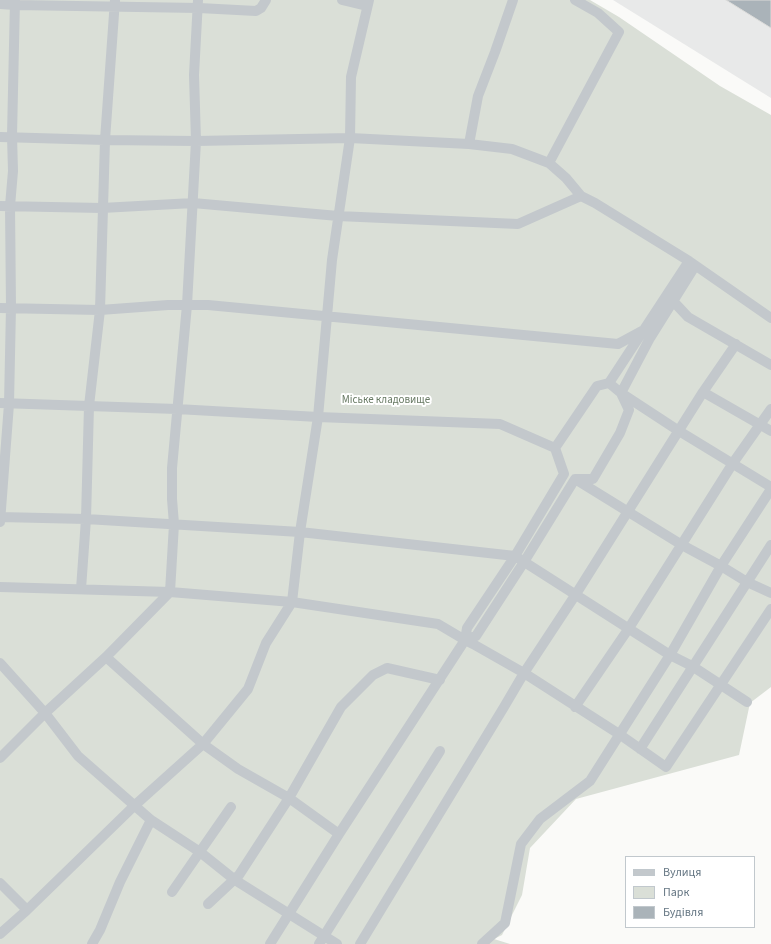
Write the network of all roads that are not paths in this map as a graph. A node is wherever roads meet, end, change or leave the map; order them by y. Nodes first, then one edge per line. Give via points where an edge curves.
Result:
1 (266, 0) edge
2 (342, 0) edge
3 (514, 0) edge
4 (575, 0) edge
5 (15, 3) edge
6 (115, 3) edge
7 (368, 3) edge
8 (0, 4) edge
9 (198, 4) edge
10 (12, 136) junction
11 (0, 137) edge
12 (350, 138) junction
13 (105, 140) junction
14 (196, 141) junction
15 (469, 144) junction
16 (549, 163) junction
17 (581, 196) junction
18 (193, 203) junction
19 (5, 206) edge
20 (102, 208) junction
21 (338, 216) junction
22 (692, 263) junction
23 (673, 301) junction
24 (187, 305) junction
25 (11, 307) junction
26 (0, 308) edge
27 (100, 310) junction
28 (327, 317) junction
29 (771, 318) edge
30 (646, 335) junction
31 (736, 344) junction
32 (771, 366) edge
33 (609, 383) junction
34 (703, 392) junction
35 (621, 393) junction
36 (4, 404) edge
37 (89, 406) junction
38 (177, 409) junction
39 (771, 409) edge
40 (318, 417) junction
41 (760, 425) junction
42 (679, 431) junction
43 (771, 431) edge
44 (555, 448) junction
45 (734, 463) junction
46 (564, 474) junction
47 (575, 478) junction
48 (771, 488) edge
49 (628, 512) junction
50 (0, 517) edge
51 (86, 520) junction
52 (0, 522) edge
53 (174, 524) junction
54 (300, 532) junction
55 (682, 545) junction
56 (771, 545) edge
57 (515, 556) junction
58 (524, 562) junction
59 (721, 566) junction
60 (747, 582) junction
61 (0, 587) edge
62 (81, 589) junction
63 (170, 592) junction
64 (771, 593) edge
65 (576, 594) junction
66 (292, 602) junction
67 (771, 609) edge
68 (629, 628) junction
69 (465, 640) junction
70 (670, 655) junction
71 (106, 657) junction
72 (0, 663) edge
73 (692, 666) junction
74 (524, 673) junction
75 (440, 680) junction
76 (721, 686) junction
77 (747, 702) dead end
78 (574, 707) junction
79 (45, 713) junction
80 (619, 734) junction
81 (203, 744) junction
82 (640, 749) junction
83 (440, 751) dead end
84 (0, 758) edge
85 (289, 798) junction
86 (134, 806) junction
87 (231, 807) dead end
88 (151, 820) junction
89 (339, 834) junction
90 (200, 852) junction
91 (235, 880) junction
92 (0, 883) edge
93 (172, 892) dead end
94 (208, 904) dead end
95 (26, 910) junction
96 (288, 914) junction
97 (0, 934) edge
98 (321, 940) edge
99 (92, 944) edge
100 (270, 944) edge
101 (337, 944) edge
102 (360, 944) edge
103 (482, 944) edge

1 - 9 street via 256,11
2 - 7 street
3 - 15 street via 478,96
4 - 16 street via 598,13 619,32
5 - 6 street
5 - 8 street
5 - 10 street
6 - 9 street
6 - 13 street
7 - 12 street via 351,78
9 - 14 street via 194,75
10 - 11 street
10 - 13 street
10 - 19 street via 13,171
12 - 14 street
12 - 15 street
12 - 21 street
13 - 14 street
13 - 20 street
14 - 18 street
15 - 16 street via 512,149
16 - 17 street
17 - 21 street via 518,224
17 - 22 street
18 - 20 street
18 - 21 street
18 - 24 street
19 - 20 street
19 - 25 street
20 - 27 street
21 - 28 street
22 - 23 street
22 - 29 street
22 - 30 street
23 - 30 street
23 - 31 street via 688,317
24 - 27 street
24 - 28 street
24 - 38 street
25 - 26 street
25 - 27 street
25 - 36 street
27 - 37 street
28 - 30 street via 618,344
28 - 40 street
30 - 33 street
30 - 35 street
31 - 32 street
31 - 34 street
33 - 35 street
33 - 44 street via 596,386
34 - 41 street
34 - 42 street
35 - 42 street
35 - 47 street via 629,410 620,433 593,479
36 - 37 street
36 - 50 street
37 - 38 street
37 - 51 street
38 - 40 street
38 - 53 street via 172,468
39 - 41 street
40 - 44 street via 500,424
40 - 54 street
41 - 43 street
41 - 45 street
42 - 45 street
42 - 49 street
44 - 46 street
45 - 48 street
45 - 55 street
46 - 47 street
46 - 57 street
47 - 49 street
47 - 58 street
48 - 59 street
49 - 55 street
49 - 65 street
50 - 51 street
50 - 52 street
51 - 53 street
51 - 62 street
53 - 54 street
53 - 63 street
54 - 57 street
54 - 66 street
55 - 59 street
55 - 68 street
56 - 60 street
57 - 58 street
57 - 69 street via 467,628
58 - 65 street
58 - 69 street via 476,636
59 - 60 street
59 - 70 street
60 - 64 street
60 - 73 street
61 - 62 street
62 - 63 street
63 - 66 street
63 - 71 street
65 - 68 street
65 - 74 street
66 - 69 street via 438,624
66 - 81 street via 266,643 248,689
67 - 76 street
68 - 70 street
68 - 78 street
69 - 74 street
69 - 75 street
70 - 73 street
70 - 80 street
71 - 79 street
71 - 81 street
72 - 79 street
73 - 76 street
73 - 82 street
74 - 78 street
74 - 102 street
75 - 85 street via 387,668 373,675 341,707
75 - 89 street
76 - 77 street
76 - 82 street via 666,767
78 - 80 street
79 - 84 street
79 - 86 street via 78,756
80 - 82 street
80 - 103 street via 590,781 540,819 521,844 505,923
81 - 85 street via 238,769
81 - 86 street
83 - 98 street
85 - 89 street
85 - 91 street
86 - 88 street
86 - 95 street
87 - 90 street
88 - 90 street
88 - 99 street
89 - 96 street
90 - 91 street
90 - 93 street
91 - 94 street
91 - 96 street
92 - 95 street
95 - 97 street
96 - 98 street
96 - 100 street
98 - 101 street

